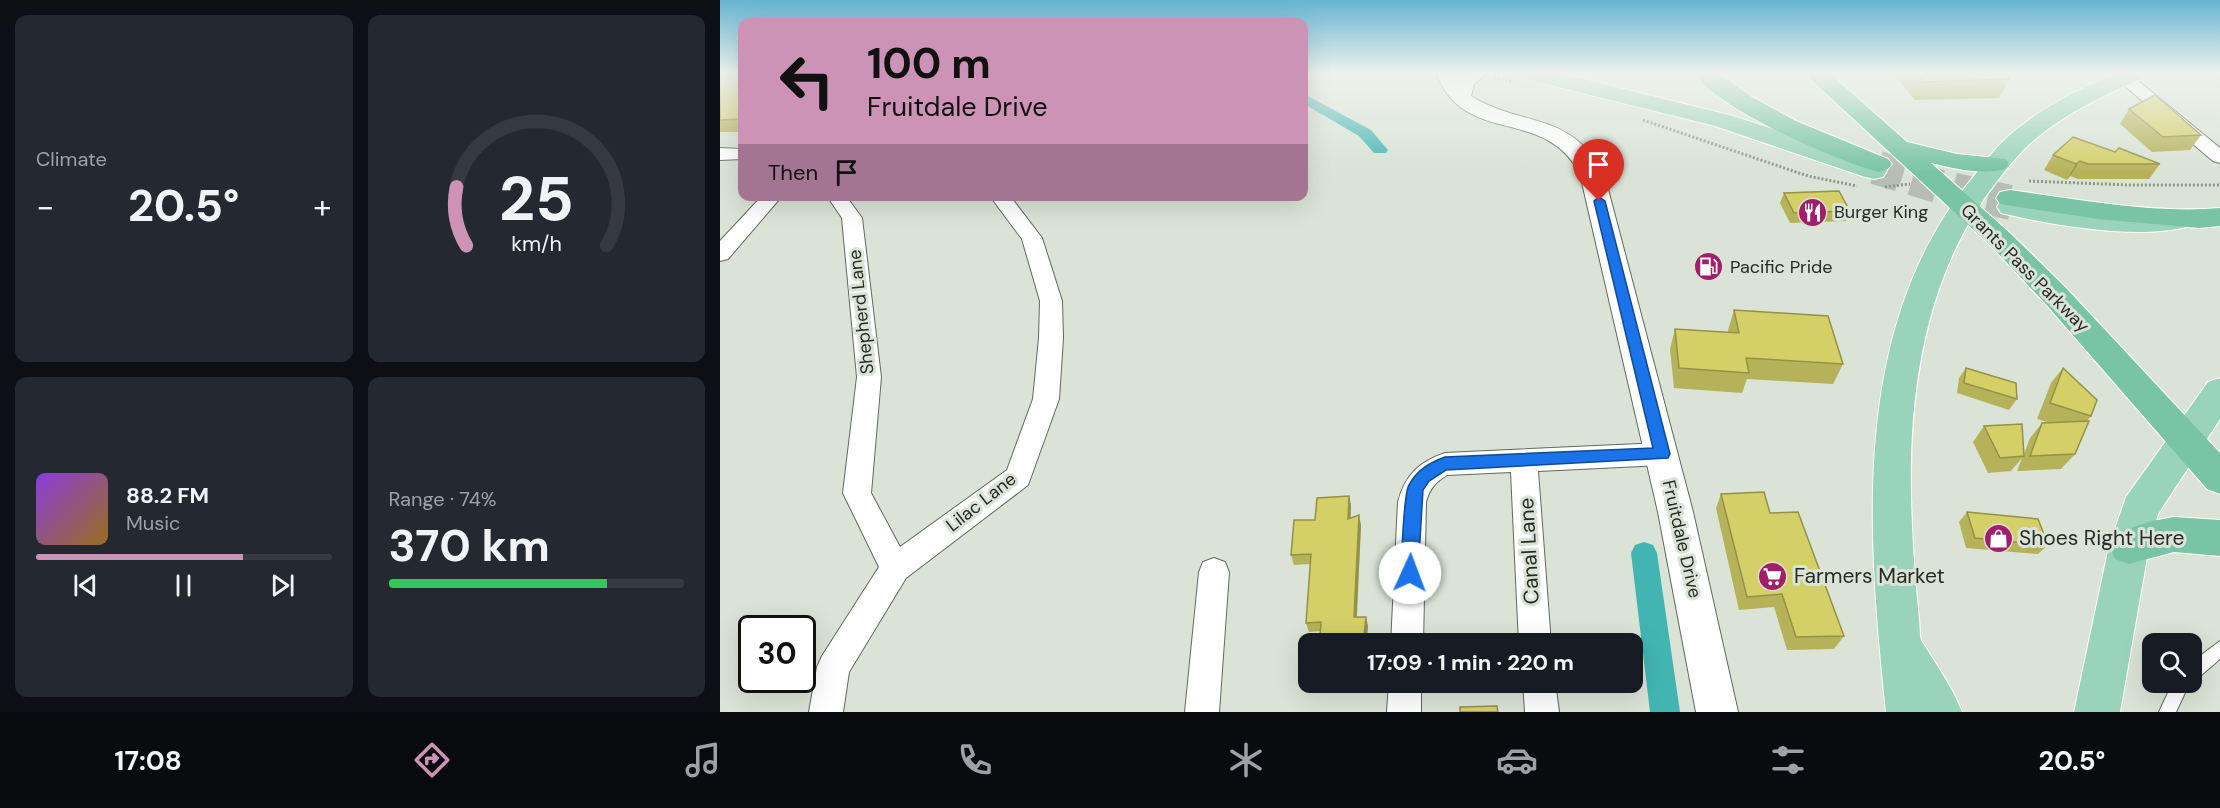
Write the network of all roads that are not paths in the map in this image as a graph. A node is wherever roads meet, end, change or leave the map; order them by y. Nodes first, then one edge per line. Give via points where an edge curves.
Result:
1 (1471, 106) edge
2 (1667, 106) edge
3 (1752, 106) edge
4 (1853, 106) edge
5 (2070, 106) edge
6 (2164, 106) edge
7 (1900, 148) junction
8 (720, 154) edge
9 (738, 154) edge
10 (2220, 157) edge
11 (1996, 164) junction
12 (1877, 167) joint
13 (768, 201) edge
14 (840, 201) edge
15 (1003, 201) edge
16 (2010, 203) tunnel mouth
17 (1964, 205) junction
18 (2209, 218) edge
19 (720, 254) edge
20 (2220, 391) edge
21 (2186, 441) junction
22 (1662, 454) junction
23 (1524, 459) junction
24 (2220, 478) edge
25 (2220, 538) edge
26 (2129, 546) junction
27 (895, 568) junction
28 (1214, 572) dead end
29 (1407, 633) edge
30 (1534, 633) edge
31 (1899, 638) junction
32 (2220, 649) edge
33 (2202, 664) edge
34 (1405, 693) edge
35 (1540, 693) edge
36 (2176, 693) edge
37 (826, 712) edge
38 (1202, 712) edge
39 (1404, 712) edge
40 (1542, 712) edge
41 (1717, 712) edge
42 (1909, 712) edge
43 (1939, 712) edge
44 (2097, 712) edge
45 (2167, 712) edge

1 - 22 street, Fruitdale Drive via 1560,136 1578,150 1589,166
2 - 12 main road
3 - 12 highway
4 - 7 highway, Grants Pass Parkway
5 - 11 main road via 2037,126
6 - 10 street
7 - 11 highway via 1957,162
7 - 17 highway, Grants Pass Parkway
8 - 9 street
11 - 17 main road
13 - 19 street
14 - 27 street, Shepherd Lane via 852,218 869,377 857,493
15 - 27 street, Lilac Lane via 1032,238 1051,302 1046,399 1018,477
16 - 18 main road via 2129,222
17 - 21 highway, Grants Pass Parkway via 2055,296
17 - 31 main road via 1927,275 1898,394 1890,530
20 - 21 main road
21 - 24 highway, Grants Pass Parkway
21 - 26 main road via 2140,509
22 - 23 street
22 - 41 street, Fruitdale Drive via 1706,642
23 - 29 street via 1445,464 1434,468 1415,488
23 - 30 street, Canal Lane
25 - 26 highway via 2174,533
26 - 44 main road
27 - 37 street, Lilac Lane via 833,667
28 - 38 street
31 - 42 main road
31 - 43 main road
32 - 33 lane
34 - 39 street
35 - 40 street
36 - 45 lane

